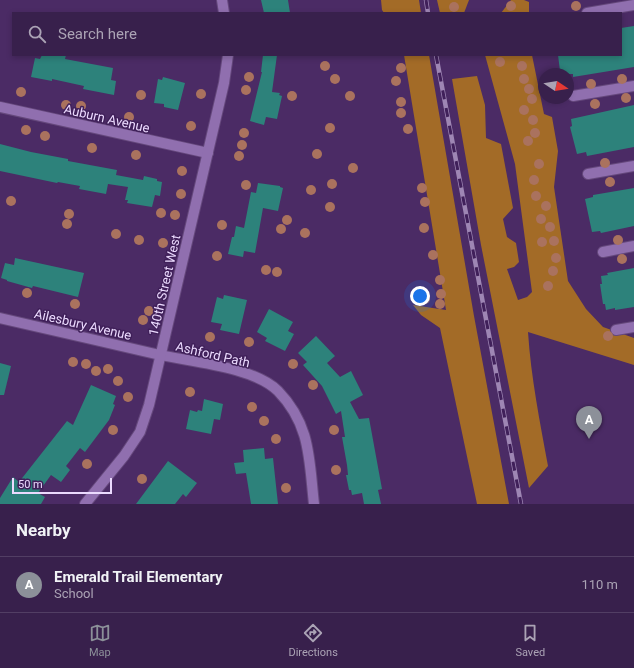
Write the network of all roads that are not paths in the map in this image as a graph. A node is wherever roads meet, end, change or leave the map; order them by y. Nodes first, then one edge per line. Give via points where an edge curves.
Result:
1 (222, 0) edge
2 (634, 5) edge
3 (224, 12) edge
4 (593, 12) edge
5 (228, 56) edge
6 (634, 86) edge
7 (574, 96) edge
8 (0, 107) edge
9 (208, 154) junction
10 (634, 166) edge
11 (588, 174) dead end
12 (634, 246) edge
13 (603, 252) dead end
14 (0, 318) edge
15 (634, 327) edge
16 (616, 330) dead end
17 (161, 355) junction
18 (85, 504) edge
19 (314, 504) edge

1 - 3 street
2 - 4 street
5 - 9 street, 140th Street West
6 - 7 street
8 - 9 street, Auburn Avenue
9 - 17 street, 140th Street West
10 - 11 street
12 - 13 street
14 - 17 street, Ailesbury Avenue
15 - 16 street
17 - 18 street, 140th Street West via 140,432
17 - 19 street, Ashford Path via 238,371 260,379 277,390 301,423 308,445

